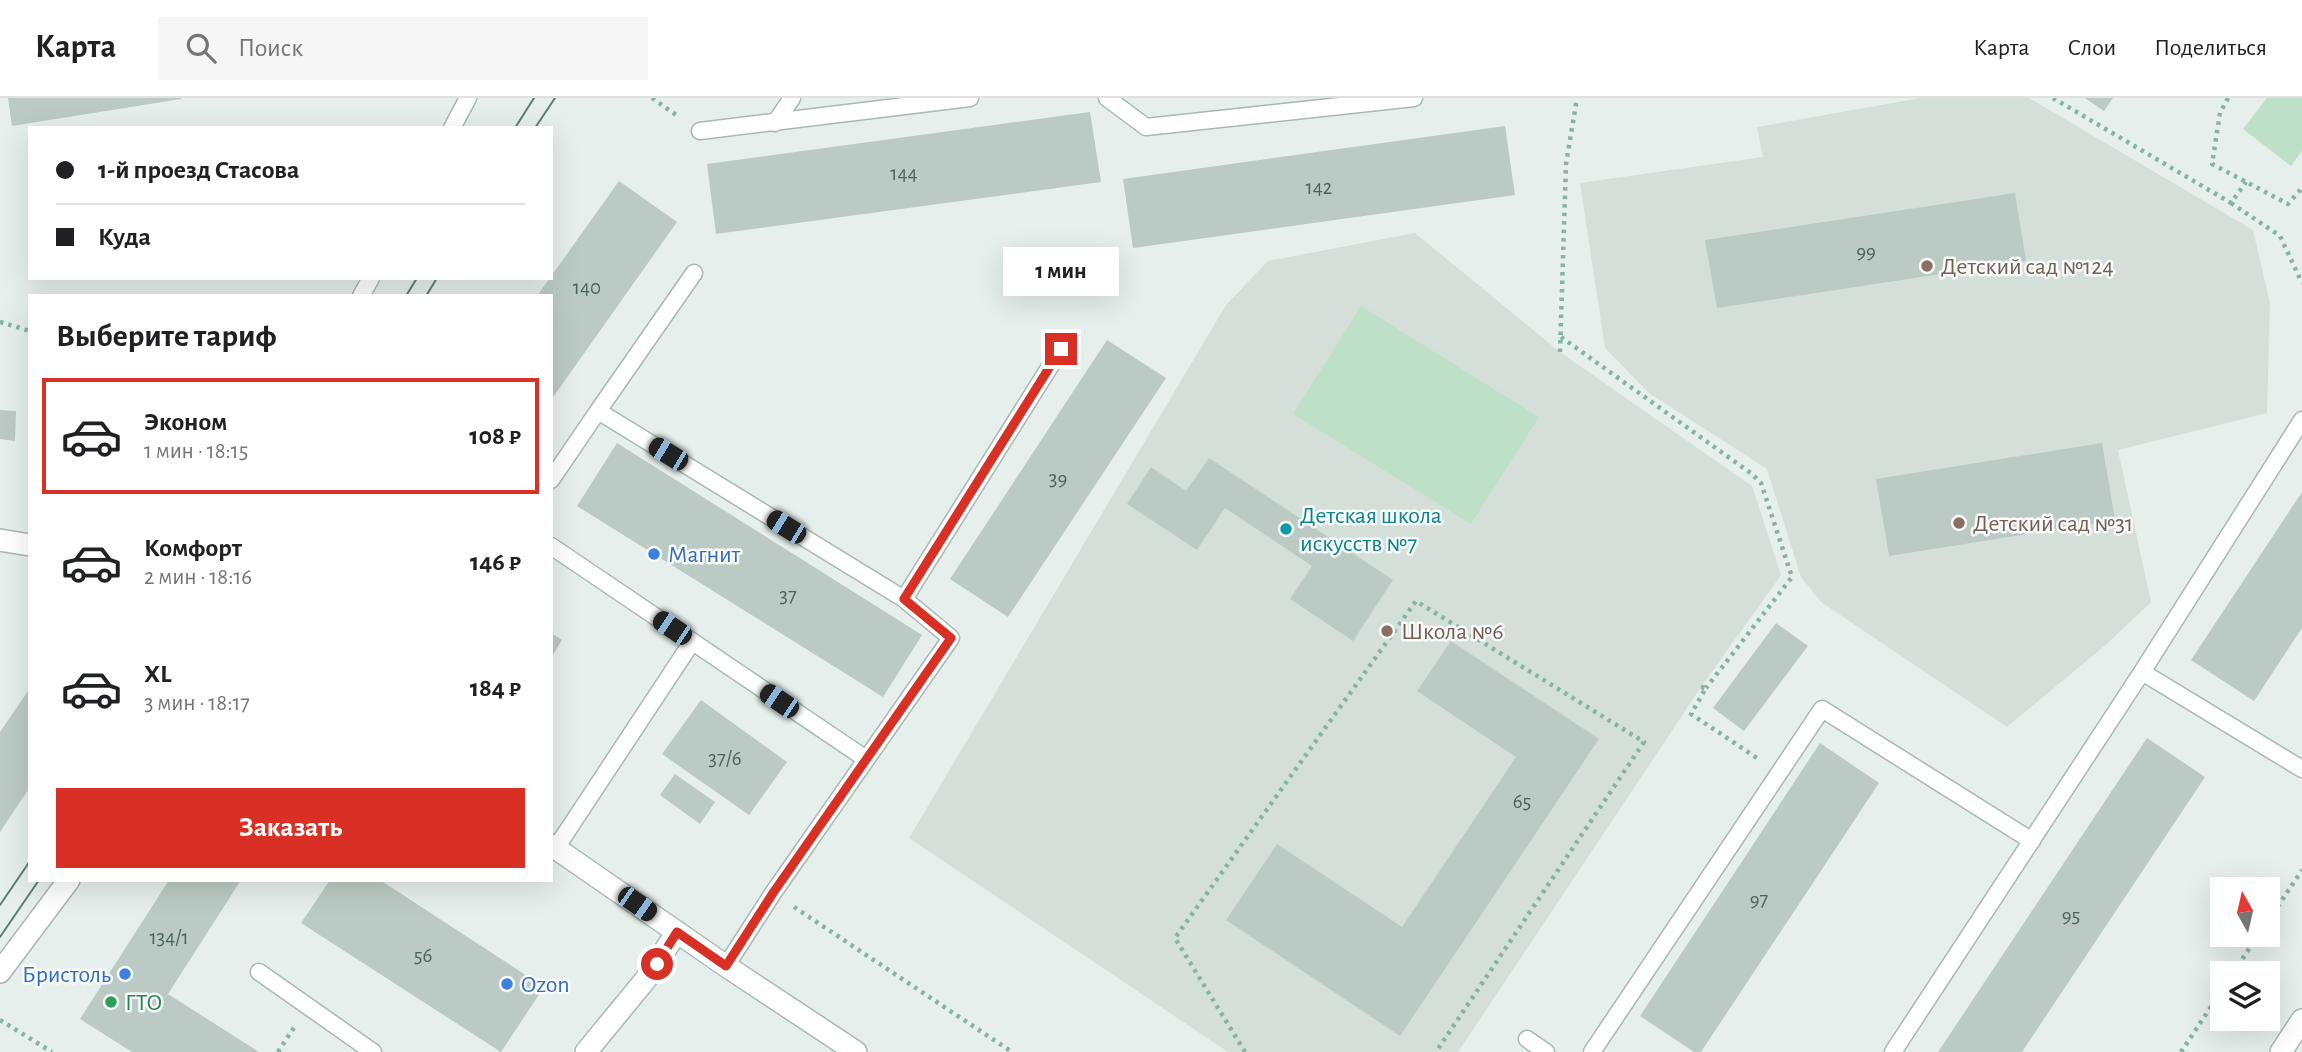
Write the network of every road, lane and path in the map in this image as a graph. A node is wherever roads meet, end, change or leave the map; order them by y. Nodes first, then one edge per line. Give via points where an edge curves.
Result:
1 (468, 98) edge
2 (652, 98) edge
3 (792, 98) edge
4 (970, 98) edge
5 (1107, 98) edge
6 (1414, 98) edge
7 (1577, 98) edge
8 (2053, 98) edge
9 (2228, 98) edge
10 (775, 123) junction
11 (453, 126) edge
12 (700, 131) joint
13 (2246, 182) junction
14 (2302, 188) edge
15 (2231, 203) junction
16 (694, 274) dead end
17 (2302, 283) edge
18 (0, 322) edge
19 (28, 330) edge
20 (1561, 337) junction
21 (1061, 349) dead end
22 (1560, 352) dead end
23 (598, 411) junction
24 (2302, 420) edge
25 (553, 477) edge
26 (0, 540) edge
27 (28, 545) edge
28 (553, 547) edge
29 (904, 599) junction
30 (692, 642) junction
31 (2142, 672) junction
32 (866, 759) junction
33 (2302, 769) edge
34 (1779, 772) junction
35 (2032, 841) junction
36 (554, 847) edge
37 (2302, 870) edge
38 (68, 882) edge
39 (773, 893) junction
40 (2280, 903) edge
41 (677, 932) junction
42 (726, 966) junction
43 (0, 972) edge
44 (259, 972) dead end
45 (2210, 1007) edge
46 (0, 1020) edge
47 (2302, 1020) edge
48 (1527, 1039) dead end
49 (52, 1052) edge
50 (373, 1052) edge
51 (586, 1052) edge
52 (856, 1052) edge
53 (1012, 1052) edge
54 (1245, 1052) edge
55 (1436, 1052) edge
56 (1546, 1052) edge
57 (1592, 1052) edge
58 (1893, 1052) edge
59 (2181, 1052) edge
60 (2281, 1052) edge

1 - 11 lane
2 - 12 path
3 - 10 lane
4 - 10 lane
5 - 6 lane via 1146,127
7 - 20 path via 1566,164
8 - 15 path
9 - 13 path via 2220,113 2212,164
10 - 12 lane
13 - 14 path via 2288,204
13 - 15 path
15 - 17 path via 2280,236
16 - 23 lane
18 - 19 path
20 - 22 path
20 - 34 path via 1761,483 1792,577 1704,688 1691,714
21 - 29 lane
23 - 25 lane
23 - 29 lane
24 - 31 lane
26 - 27 street
28 - 30 lane
29 - 32 lane via 951,638
30 - 32 lane
30 - 36 lane
31 - 33 lane
31 - 35 lane
32 - 39 lane
34 - 35 lane via 1822,709
34 - 57 lane
35 - 58 lane
36 - 41 street
37 - 40 path
38 - 43 street
39 - 42 lane
39 - 53 path
41 - 42 street
41 - 51 street via 646,979
42 - 52 street
44 - 50 lane
45 - 59 path
46 - 49 path
47 - 60 street
48 - 56 lane
54 - 55 path via 1175,938 1416,601 1644,742

